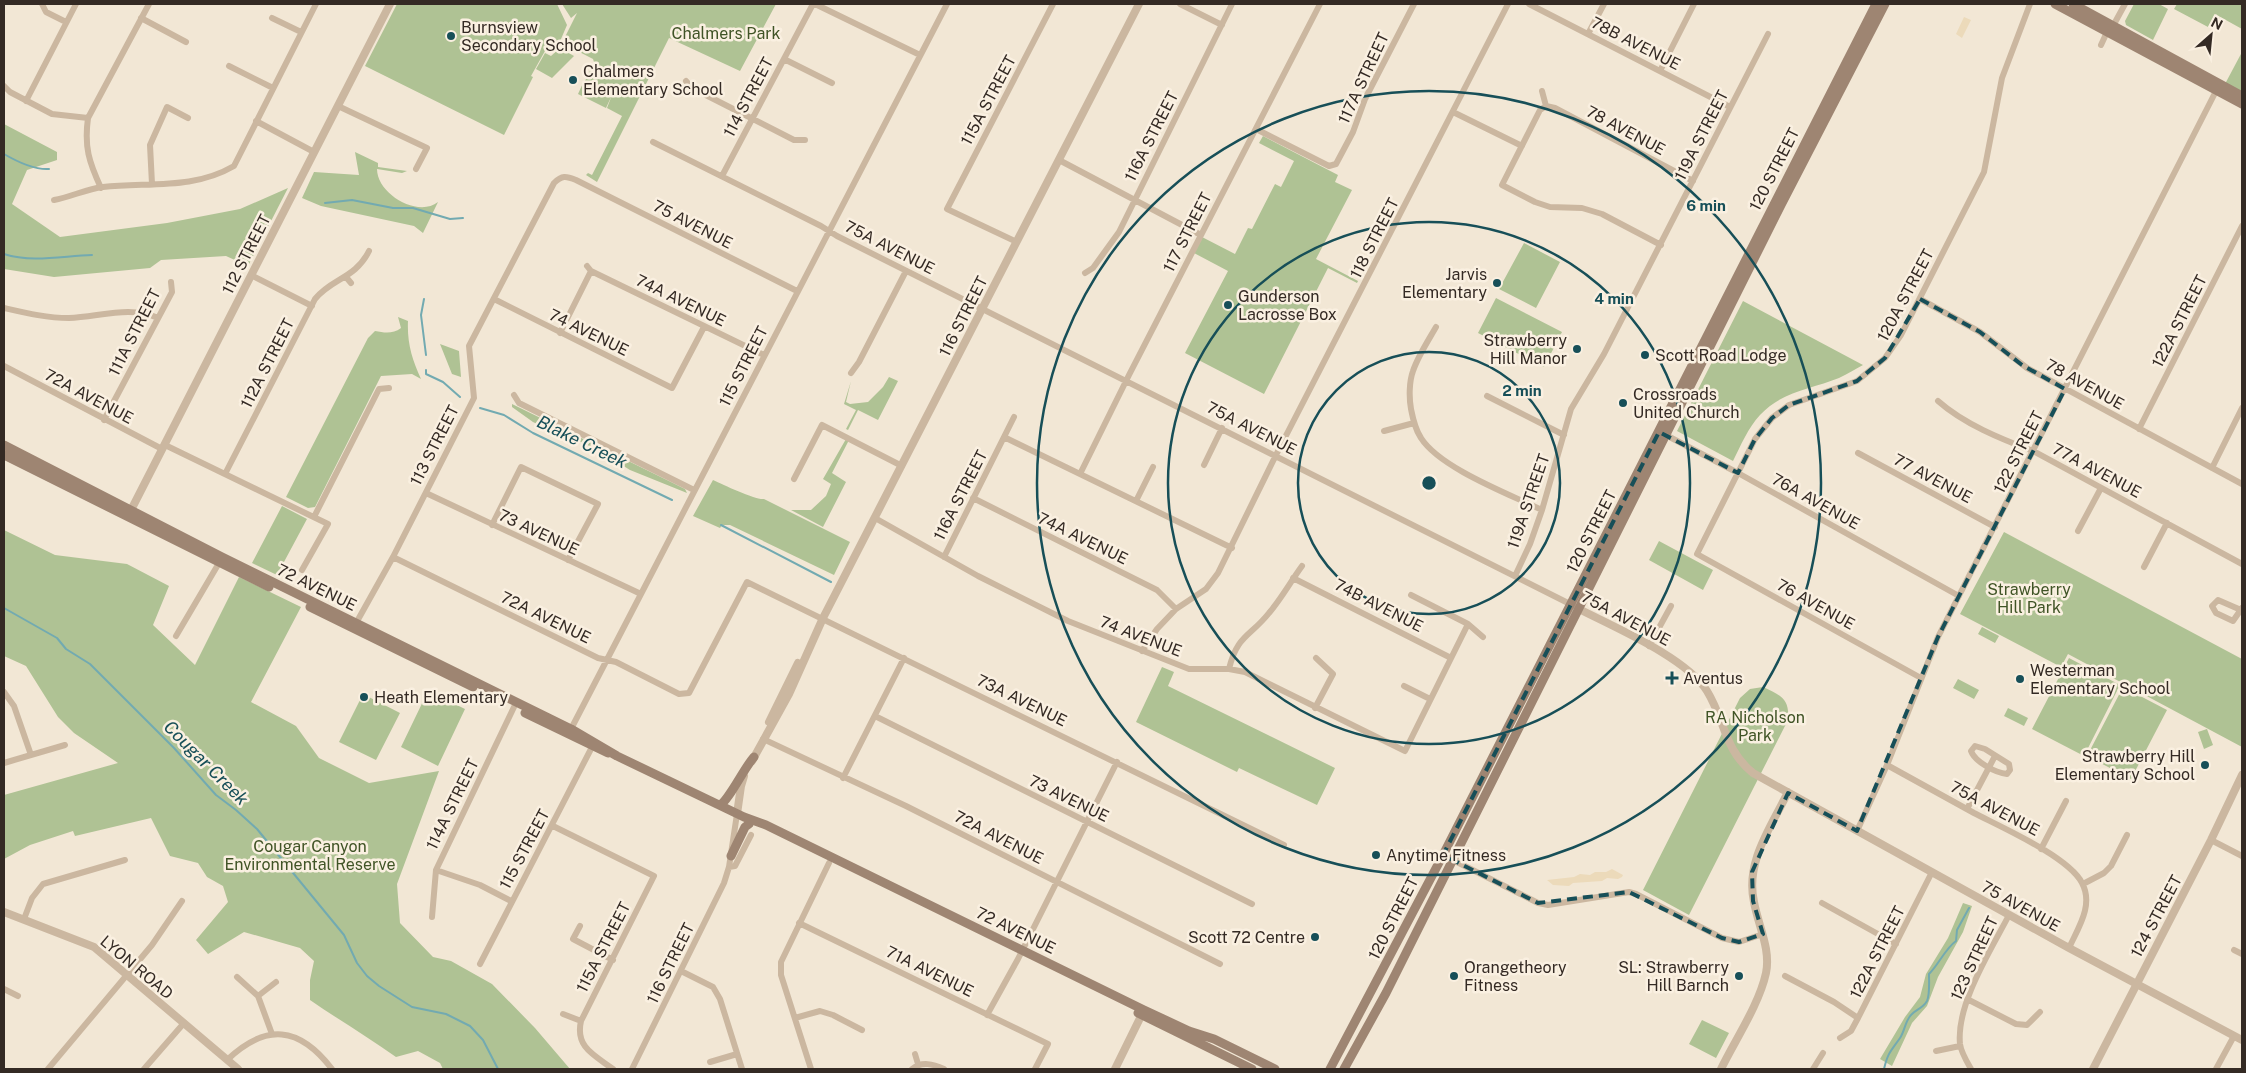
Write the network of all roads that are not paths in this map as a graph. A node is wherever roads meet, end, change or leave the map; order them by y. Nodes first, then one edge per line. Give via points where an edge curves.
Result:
1 (42, 4) edge
2 (76, 4) edge
3 (149, 4) edge
4 (316, 4) edge
5 (390, 4) edge
6 (814, 4) edge
7 (947, 4) edge
8 (1052, 4) edge
9 (1139, 4) edge
10 (1180, 4) edge
11 (1232, 4) edge
12 (1320, 4) edge
13 (1414, 4) edge
14 (1508, 4) edge
15 (1530, 4) edge
16 (1604, 4) edge
17 (1694, 4) edge
18 (1876, 4) edge
19 (1885, 4) edge
20 (2030, 4) edge
21 (2055, 4) edge
22 (2073, 4) edge
23 (2125, 4) edge
24 (141, 18) junction
25 (272, 18) dead end
26 (66, 22) junction
27 (1222, 25) junction
28 (2110, 29) junction
29 (301, 32) junction
30 (1588, 34) junction
31 (1768, 34) dead end
32 (186, 42) dead end
33 (2101, 45) dead end
34 (920, 55) junction
35 (784, 59) junction
36 (230, 66) dead end
37 (1660, 71) junction
38 (686, 81) dead end
39 (832, 83) dead end
40 (4, 86) edge
41 (273, 88) junction
42 (1542, 91) dead end
43 (2216, 91) junction
44 (2242, 96) edge
45 (26, 101) junction
46 (2242, 104) edge
47 (338, 106) junction
48 (1546, 106) junction
49 (1730, 107) junction
50 (1453, 112) junction
51 (88, 118) junction
52 (188, 118) dead end
53 (752, 119) junction
54 (256, 121) junction
55 (1256, 129) junction
56 (805, 140) dead end
57 (653, 142) dead end
58 (1522, 146) junction
59 (314, 152) junction
60 (1059, 160) junction
61 (416, 169) dead end
62 (1795, 170) junction
63 (722, 176) junction
64 (576, 180) joint
65 (1693, 181) junction
66 (152, 184) junction
67 (101, 188) junction
68 (54, 200) dead end
69 (1134, 200) junction
70 (2242, 226) edge
71 (829, 231) junction
72 (1201, 235) junction
73 (1017, 242) junction
74 (1661, 245) junction
75 (369, 251) dead end
76 (1744, 263) junction
77 (906, 270) junction
78 (1085, 273) dead end
79 (251, 276) junction
80 (346, 277) junction
81 (171, 282) dead end
82 (351, 283) dead end
83 (797, 291) junction
84 (1738, 292) junction
85 (494, 299) junction
86 (1920, 299) junction
87 (312, 306) junction
88 (4, 308) edge
89 (982, 310) junction
90 (158, 318) junction
91 (704, 327) junction
92 (1436, 327) dead end
93 (560, 334) junction
94 (764, 355) junction
95 (4, 366) edge
96 (851, 373) dead end
97 (1126, 380) junction
98 (388, 388) dead end
99 (2065, 389) junction
100 (514, 395) dead end
101 (1487, 396) dead end
102 (1938, 401) dead end
103 (2242, 408) edge
104 (1014, 418) dead end
105 (104, 420) junction
106 (1414, 423) junction
107 (1222, 428) junction
108 (2139, 429) junction
109 (1384, 431) dead end
110 (1662, 433) junction
111 (1564, 435) junction
112 (1004, 436) junction
113 (4, 445) edge
114 (164, 447) junction
115 (2033, 451) junction
116 (1858, 453) dead end
117 (4, 454) edge
118 (1276, 455) junction
119 (1204, 465) dead end
120 (902, 466) junction
121 (1153, 467) dead end
122 (2212, 468) junction
123 (1738, 473) junction
124 (225, 474) junction
125 (1080, 474) junction
126 (794, 479) dead end
127 (2242, 484) edge
128 (2101, 488) junction
129 (694, 490) junction
130 (426, 492) junction
131 (973, 498) junction
132 (1136, 501) junction
133 (1542, 510) junction
134 (129, 514) junction
135 (314, 517) junction
136 (875, 518) junction
137 (2167, 523) junction
138 (492, 525) junction
139 (1995, 527) junction
140 (2078, 531) dead end
141 (1232, 548) junction
142 (1698, 554) joint
143 (393, 557) junction
144 (944, 557) junction
145 (568, 560) junction
146 (219, 563) junction
147 (2242, 564) edge
148 (1302, 566) dead end
149 (2144, 567) dead end
150 (302, 570) dead end
151 (1515, 576) junction
152 (1293, 578) junction
153 (641, 594) junction
154 (1411, 595) dead end
155 (1959, 596) junction
156 (1570, 604) junction
157 (1671, 606) dead end
158 (1176, 609) junction
159 (1579, 609) junction
160 (823, 618) junction
161 (1468, 624) junction
162 (355, 625) junction
163 (176, 636) dead end
164 (1483, 637) dead end
165 (1649, 646) junction
166 (1142, 651) junction
167 (904, 658) junction
168 (1316, 658) dead end
169 (1451, 658) junction
170 (606, 660) junction
171 (1229, 669) junction
172 (1921, 678) junction
173 (1404, 686) dead end
174 (1526, 690) junction
175 (4, 692) edge
176 (689, 693) joint
177 (1430, 699) junction
178 (514, 707) junction
179 (1315, 708) junction
180 (875, 716) junction
181 (571, 729) junction
182 (557, 730) junction
183 (1506, 730) junction
184 (1516, 733) junction
185 (762, 739) junction
186 (65, 745) dead end
187 (592, 747) junction
188 (31, 755) junction
189 (618, 756) junction
190 (1995, 756) junction
191 (754, 757) junction
192 (1117, 762) junction
193 (4, 763) edge
194 (1887, 765) junction
195 (1989, 767) junction
196 (1498, 770) junction
197 (2242, 774) edge
198 (844, 778) junction
199 (1788, 792) junction
200 (2066, 801) dead end
201 (720, 805) junction
202 (1967, 809) junction
203 (744, 818) junction
204 (1087, 822) junction
205 (552, 826) junction
206 (1857, 831) junction
207 (751, 834) dead end
208 (2127, 836) dead end
209 (2212, 840) junction
210 (1284, 845) dead end
211 (2041, 849) junction
212 (1443, 855) junction
213 (731, 856) junction
214 (2242, 856) edge
215 (125, 860) dead end
216 (1452, 860) junction
217 (829, 862) junction
218 (729, 867) junction
219 (436, 870) junction
220 (1932, 872) junction
221 (1057, 882) junction
222 (2083, 884) junction
223 (182, 901) dead end
224 (511, 901) junction
225 (1822, 903) dead end
226 (1252, 904) dead end
227 (4, 912) edge
228 (2009, 915) junction
229 (432, 917) dead end
230 (24, 919) junction
231 (799, 923) junction
232 (580, 926) dead end
233 (1763, 934) junction
234 (1896, 944) junction
235 (2069, 948) junction
236 (2234, 950) dead end
237 (1021, 952) junction
238 (2242, 954) edge
239 (613, 960) junction
240 (480, 964) dead end
241 (1220, 964) dead end
242 (681, 972) junction
243 (126, 974) junction
244 (1785, 976) dead end
245 (237, 977) dead end
246 (276, 982) dead end
247 (2136, 983) junction
248 (4, 989) edge
249 (18, 996) dead end
250 (258, 996) junction
251 (1967, 998) junction
252 (1143, 1012) junction
253 (2040, 1012) dead end
254 (563, 1014) dead end
255 (987, 1015) junction
256 (795, 1018) junction
257 (1858, 1018) junction
258 (581, 1021) junction
259 (184, 1023) junction
260 (862, 1030) dead end
261 (272, 1034) junction
262 (2234, 1036) junction
263 (1840, 1038) dead end
264 (2242, 1040) edge
265 (1960, 1046) junction
266 (1212, 1050) junction
267 (1936, 1051) dead end
268 (1823, 1053) dead end
269 (737, 1054) junction
270 (916, 1054) dead end
271 (1254, 1059) junction
272 (227, 1060) junction
273 (710, 1062) dead end
274 (918, 1064) junction
275 (48, 1069) edge
276 (144, 1069) edge
277 (238, 1069) edge
278 (332, 1069) edge
279 (613, 1069) edge
280 (632, 1069) edge
281 (742, 1069) edge
282 (811, 1069) edge
283 (912, 1069) edge
284 (944, 1069) edge
285 (1035, 1069) edge
286 (1115, 1069) edge
287 (1252, 1069) edge
288 (1275, 1069) edge
289 (1330, 1069) edge
290 (1344, 1069) edge
291 (1721, 1069) edge
292 (1813, 1069) edge
293 (1971, 1069) edge
294 (2092, 1069) edge
295 (2216, 1069) edge

1 - 26 street via 46,12
2 - 26 street
3 - 24 street
4 - 29 street
5 - 47 street, 112 STREET
6 - 34 street
6 - 35 street, 114 STREET
7 - 34 street, 115 STREET
8 - 73 street, 115A STREET via 947,209
9 - 60 street, 116 STREET
10 - 27 street
11 - 27 street, 116A STREET
12 - 55 street, 117 STREET
13 - 55 street, 117A STREET via 1336,164 1329,166
14 - 50 street, 118 STREET
15 - 30 street, 78B AVENUE
16 - 30 street
17 - 37 street
18 - 62 main road, 120 STREET via 1808,136 1807,147
19 - 62 main road, 120 STREET
20 - 86 street, 120A STREET via 2002,78 1984,172
21 - 28 main road via 2083,19 2090,17
22 - 28 main road
23 - 28 street
24 - 32 street
24 - 51 street
25 - 29 street
26 - 45 street
27 - 69 street, 116A STREET
28 - 33 street
28 - 43 main road
28 - 44 main road via 2163,53
29 - 41 street
30 - 37 street, 78B AVENUE
31 - 49 street, 119A STREET
34 - 71 street, 115 STREET
35 - 39 street
35 - 53 street, 114 STREET
36 - 41 street
37 - 49 street, 78B AVENUE
38 - 53 street via 692,88
40 - 45 street
41 - 54 street
42 - 48 street
43 - 46 main road
43 - 99 street, 122 STREET
45 - 51 street via 52,114
47 - 59 street, 112 STREET
47 - 61 street via 427,148
48 - 58 street via 1540,110
48 - 65 street, 78 AVENUE
49 - 65 street, 119A STREET
50 - 58 street
50 - 118 street, 118 STREET
51 - 67 street via 87,150
52 - 66 street via 167,107 150,145
53 - 56 street via 794,140
53 - 63 street, 114 STREET
54 - 59 street
54 - 66 street via 234,166 219,174 183,184
55 - 72 street, 117 STREET
57 - 63 street, 75A AVENUE
58 - 74 street via 1502,186 1535,202 1602,214
59 - 79 street, 112 STREET
60 - 69 street
60 - 73 street, 116 STREET
62 - 76 main road, 120 STREET
62 - 84 main road, 120 STREET
63 - 71 street, 75A AVENUE
64 - 83 street, 75 AVENUE
64 - 85 street, 113 STREET via 567,176 554,183
65 - 74 street, 119A STREET
66 - 67 street
67 - 68 street
69 - 72 street
69 - 78 street, 116A STREET via 1119,232 1093,268
70 - 108 street, 122A STREET
71 - 77 street, 75A AVENUE
71 - 83 street, 115 STREET
72 - 97 street, 117 STREET
73 - 89 street, 116 STREET
74 - 111 street, 119A STREET via 1571,409
75 - 80 street, 112A STREET via 356,270
76 - 84 main road via 1744,272 1736,286
76 - 110 main road, 120 STREET
77 - 89 street, 75A AVENUE
77 - 96 street
79 - 87 street
79 - 114 street, 112 STREET
80 - 82 street
80 - 87 street, 112A STREET via 319,294
81 - 90 street, 111A STREET via 172,292
83 - 94 street, 115 STREET
84 - 110 main road, 120 STREET
85 - 93 street, 74 AVENUE
85 - 130 street, 113 STREET via 469,346 474,398
86 - 99 street, 78 AVENUE via 1969,326 2022,365
86 - 123 street, 120A STREET via 1901,336 1885,358 1857,381 1789,405 1772,418 1755,439
87 - 124 street, 112A STREET
88 - 90 street via 43,317 72,318 132,312
89 - 97 street, 75A AVENUE
89 - 120 street, 116 STREET
90 - 105 street, 111A STREET
91 - 93 street, 74 AVENUE via 672,388
91 - 93 street, 74A AVENUE via 589,268
91 - 94 street, 74A AVENUE
92 - 106 street via 1413,371 1410,402
94 - 129 street, 115 STREET
95 - 105 street, 72A AVENUE
97 - 107 street, 75A AVENUE
97 - 125 street, 117 STREET
98 - 135 street via 379,389
99 - 108 street, 78 AVENUE
99 - 115 street, 122 STREET
100 - 129 street via 518,404
101 - 111 street
102 - 115 street, 77A AVENUE via 1948,410 2000,438
103 - 122 street
104 - 112 street, 116A STREET
105 - 114 street, 72A AVENUE
106 - 109 street
106 - 133 street via 1421,439 1454,467
107 - 118 street, 75A AVENUE
107 - 119 street
108 - 122 street, 78 AVENUE
110 - 123 street, 76A AVENUE
110 - 156 main road, 120 STREET
110 - 159 main road, 120 STREET
111 - 133 street, 119A STREET
112 - 125 street
112 - 131 street, 116A STREET
113 - 134 main road, 72 AVENUE
114 - 124 street, 72A AVENUE
114 - 134 street, 112 STREET
115 - 128 street, 77A AVENUE
115 - 139 street, 122 STREET
116 - 139 street, 77 AVENUE
117 - 134 main road, 72 AVENUE
118 - 141 street, 118 STREET
118 - 151 street, 75A AVENUE
120 - 126 street via 822,425
120 - 136 street, 116 STREET
121 - 132 street
122 - 127 street, 78 AVENUE
123 - 142 street, 120A STREET
123 - 155 street, 76A AVENUE
124 - 135 street, 72A AVENUE
125 - 132 street
128 - 137 street, 77A AVENUE
128 - 140 street
129 - 153 street, 115 STREET
130 - 138 street, 73 AVENUE
130 - 143 street, 113 STREET
131 - 144 street, 116A STREET
131 - 158 street, 74A AVENUE via 1157,590
132 - 141 street
133 - 151 street, 119A STREET
134 - 146 main road, 72 AVENUE
134 - 162 main road, 72 AVENUE
135 - 150 street, 72A AVENUE via 328,524
136 - 144 street, 74 AVENUE
136 - 160 street, 116 STREET
137 - 147 street, 77A AVENUE
137 - 149 street
138 - 145 street, 73 AVENUE
138 - 145 street via 521,467 598,504
139 - 155 street, 122 STREET
141 - 158 street, 118 STREET via 1206,589
142 - 172 street, 76 AVENUE
143 - 162 street, 113 STREET
143 - 170 street, 72A AVENUE
144 - 166 street, 74 AVENUE via 1068,621
145 - 153 street, 73 AVENUE
146 - 162 main road, 72 AVENUE
146 - 163 street
148 - 152 street
151 - 156 street, 75A AVENUE
152 - 169 street, 74B AVENUE
152 - 171 street via 1269,614 1239,642
153 - 170 street, 115 STREET
154 - 161 street
155 - 172 street, 122 STREET
156 - 159 street, 75A AVENUE
156 - 174 main road, 120 STREET
157 - 165 street
158 - 166 street, 118 STREET
159 - 165 street, 75A AVENUE
159 - 184 main road, 120 STREET
160 - 167 street, 73A AVENUE
160 - 176 street, 73A AVENUE via 747,582
160 - 185 street, 116 STREET via 784,689
161 - 164 street
161 - 169 street
162 - 178 main road, 72 AVENUE
162 - 181 main road, 72 AVENUE
165 - 199 street, 75A AVENUE via 1677,661 1696,677 1707,691 1741,762 1753,773
166 - 171 street, 74 AVENUE via 1189,669
167 - 180 street
167 - 192 street, 73A AVENUE
168 - 179 street via 1333,674
169 - 177 street
170 - 176 street, 72A AVENUE via 679,694
170 - 181 street, 115 STREET
171 - 179 street, 74 AVENUE via 1245,672
172 - 194 street, 122 STREET
173 - 177 street
174 - 183 main road, 120 STREET
174 - 184 main road via 1526,700 1513,726
175 - 188 street via 17,713
177 - 179 street, 74 AVENUE via 1404,751
178 - 182 main road, 72 AVENUE
178 - 219 street, 114A STREET
180 - 198 street
180 - 204 street, 73 AVENUE
181 - 182 street
181 - 189 main road, 72 AVENUE
182 - 187 main road, 72 AVENUE
183 - 196 main road via 1493,762
183 - 212 main road, 120 STREET
184 - 196 main road, 120 STREET
185 - 191 street, 116 STREET
185 - 198 street, 72A AVENUE
186 - 188 street
187 - 189 main road, 72 AVENUE
187 - 205 street, 115 STREET
188 - 193 street
189 - 201 main road, 72 AVENUE
190 - 195 street
190 - 195 street via 2009,764 2010,770 2002,774
190 - 195 street via 1977,746 1972,748 1973,756
191 - 201 main road via 744,768 726,801
191 - 203 street, 116 STREET via 740,786
192 - 204 street
192 - 210 street, 73A AVENUE
194 - 202 street, 75A AVENUE
194 - 206 street, 122 STREET
195 - 202 street
196 - 216 main road, 120 STREET
197 - 209 street, 124 STREET
198 - 221 street, 72A AVENUE
199 - 206 street, 75 AVENUE
199 - 233 street via 1761,845 1752,872 1753,901
200 - 211 street
201 - 203 main road, 72 AVENUE
202 - 211 street, 75A AVENUE
203 - 213 street, 116 STREET
203 - 213 main road via 745,827
203 - 217 main road, 72 AVENUE
203 - 237 main road, 72 AVENUE via 766,825
204 - 221 street
204 - 226 street, 73 AVENUE
205 - 224 street, 115 STREET
205 - 239 street, 115A STREET via 654,876
206 - 220 street, 75 AVENUE
207 - 218 street, 116 STREET via 734,866
208 - 222 street via 2111,866
209 - 214 street
209 - 247 street, 124 STREET
211 - 222 street, 75A AVENUE via 2069,868
212 - 216 street
212 - 289 main road, 120 STREET
213 - 218 street, 116 STREET
215 - 230 street via 43,884 32,898
216 - 233 street via 1534,902 1543,904 1630,892 1722,938 1739,942
216 - 290 main road, 120 STREET
217 - 231 street
217 - 237 main road, 72 AVENUE
218 - 242 street, 116 STREET
219 - 224 street
219 - 229 street, 114A STREET
220 - 228 street, 75 AVENUE
220 - 234 street, 122A STREET
221 - 237 street
221 - 241 street, 72A AVENUE
222 - 235 street via 2085,915
223 - 243 street via 152,945
224 - 240 street, 115 STREET
225 - 234 street
227 - 230 street, LYON ROAD
228 - 235 street, 75 AVENUE
228 - 251 street, 123 STREET
230 - 243 street, LYON ROAD via 94,947
231 - 255 street, 71A AVENUE
231 - 256 street via 781,962 781,974
232 - 239 street via 573,939
233 - 291 street via 1766,972 1761,991
234 - 257 street, 122A STREET
235 - 247 street, 75 AVENUE
236 - 238 street
237 - 252 main road, 72 AVENUE
237 - 255 street
239 - 258 street, 115A STREET
242 - 269 street via 713,987 720,999
242 - 280 street, 116 STREET
243 - 259 street, LYON ROAD
243 - 275 street
244 - 257 street
245 - 250 street
246 - 250 street
247 - 262 street, 75 AVENUE
247 - 294 street, 124 STREET
248 - 249 street
250 - 261 street
251 - 253 street via 2016,1024 2027,1025
251 - 265 street, 123 STREET via 1961,1020
252 - 266 main road, 72 AVENUE
252 - 271 main road, 72 AVENUE via 1214,1039
252 - 286 street
254 - 258 street
255 - 285 street, 71A AVENUE via 1048,1044
256 - 260 street via 820,1011
256 - 282 street
257 - 263 street, 122A STREET via 1851,1031
258 - 279 street, 115A STREET via 578,1031 583,1046
259 - 272 street, LYON ROAD
259 - 276 street
261 - 272 street via 247,1043
261 - 278 street via 295,1037 307,1044
262 - 264 street, 75 AVENUE
262 - 295 street
265 - 267 street
265 - 293 street, 123 STREET
266 - 271 main road via 1224,1050 1246,1061
266 - 287 main road, 72 AVENUE
268 - 292 street
269 - 273 street
269 - 281 street
270 - 274 street
271 - 288 main road, 72 AVENUE
272 - 277 street, LYON ROAD
274 - 283 street
274 - 284 street

